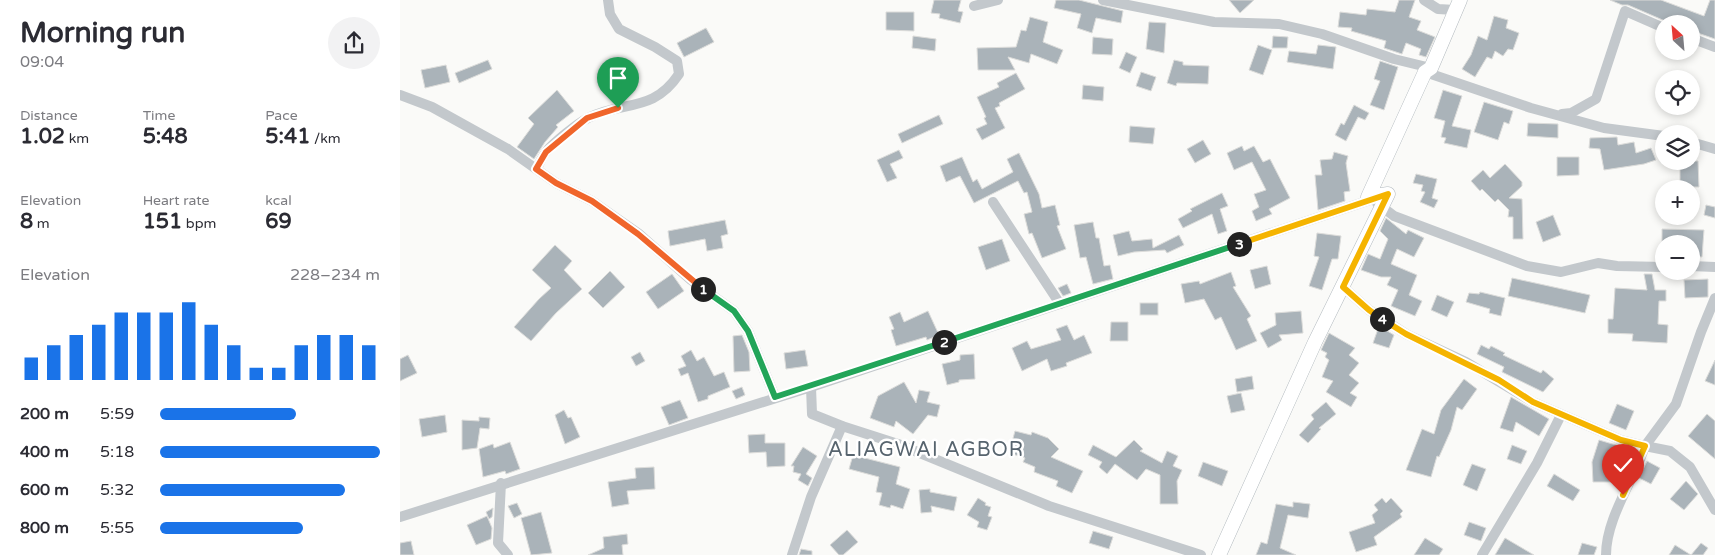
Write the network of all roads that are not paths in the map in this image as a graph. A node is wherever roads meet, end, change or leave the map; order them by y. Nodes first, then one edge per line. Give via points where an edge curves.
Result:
1 (608, 0) edge
2 (998, 0) edge
3 (1103, 0) edge
4 (1424, 0) edge
5 (1457, 5) edge
6 (974, 6) dead end
7 (1655, 24) edge
8 (1700, 41) edge
9 (1715, 47) edge
10 (1428, 70) junction
11 (400, 96) edge
12 (1556, 114) junction
13 (1655, 135) edge
14 (1700, 145) edge
15 (1715, 149) edge
16 (536, 169) junction
17 (1388, 194) junction
18 (1368, 197) junction
19 (993, 202) dead end
20 (1700, 266) edge
21 (1655, 267) edge
22 (1715, 267) edge
23 (1343, 287) junction
24 (1715, 298) edge
25 (1060, 304) junction
26 (811, 387) junction
27 (775, 397) junction
28 (1561, 415) junction
29 (842, 426) junction
30 (1645, 446) junction
31 (501, 483) junction
32 (1715, 510) edge
33 (400, 517) edge
34 (508, 555) edge
35 (792, 555) edge
36 (1201, 555) edge
37 (1220, 555) edge
38 (1482, 555) edge
39 (1606, 555) edge

1 - 16 street via 610,14 619,29 677,61 679,74 670,88 643,104 587,118 546,152
2 - 6 street
3 - 10 street via 1214,22 1279,24 1322,34
4 - 5 street via 1438,10
5 - 10 street
7 - 12 street via 1624,11 1596,99 1571,113
8 - 9 street
10 - 12 street
10 - 18 street
11 - 16 street via 432,107 508,148
12 - 13 street via 1604,128
14 - 15 street
16 - 27 street via 592,201 734,311 748,331
17 - 18 street
17 - 23 street
17 - 25 street
18 - 21 street via 1394,216 1527,266 1561,272 1598,263
19 - 25 street
20 - 22 street
23 - 28 street via 1369,310 1406,334 1466,362
23 - 37 street via 1315,342
24 - 30 street via 1676,404
25 - 26 street
26 - 27 street
26 - 29 street via 812,414
27 - 31 street
28 - 30 street via 1621,440
28 - 38 street via 1537,463
29 - 35 street via 811,497
29 - 36 street via 898,444 1048,506
30 - 32 street via 1670,451 1690,467
30 - 39 street via 1623,495
31 - 33 street
31 - 34 street via 498,543

